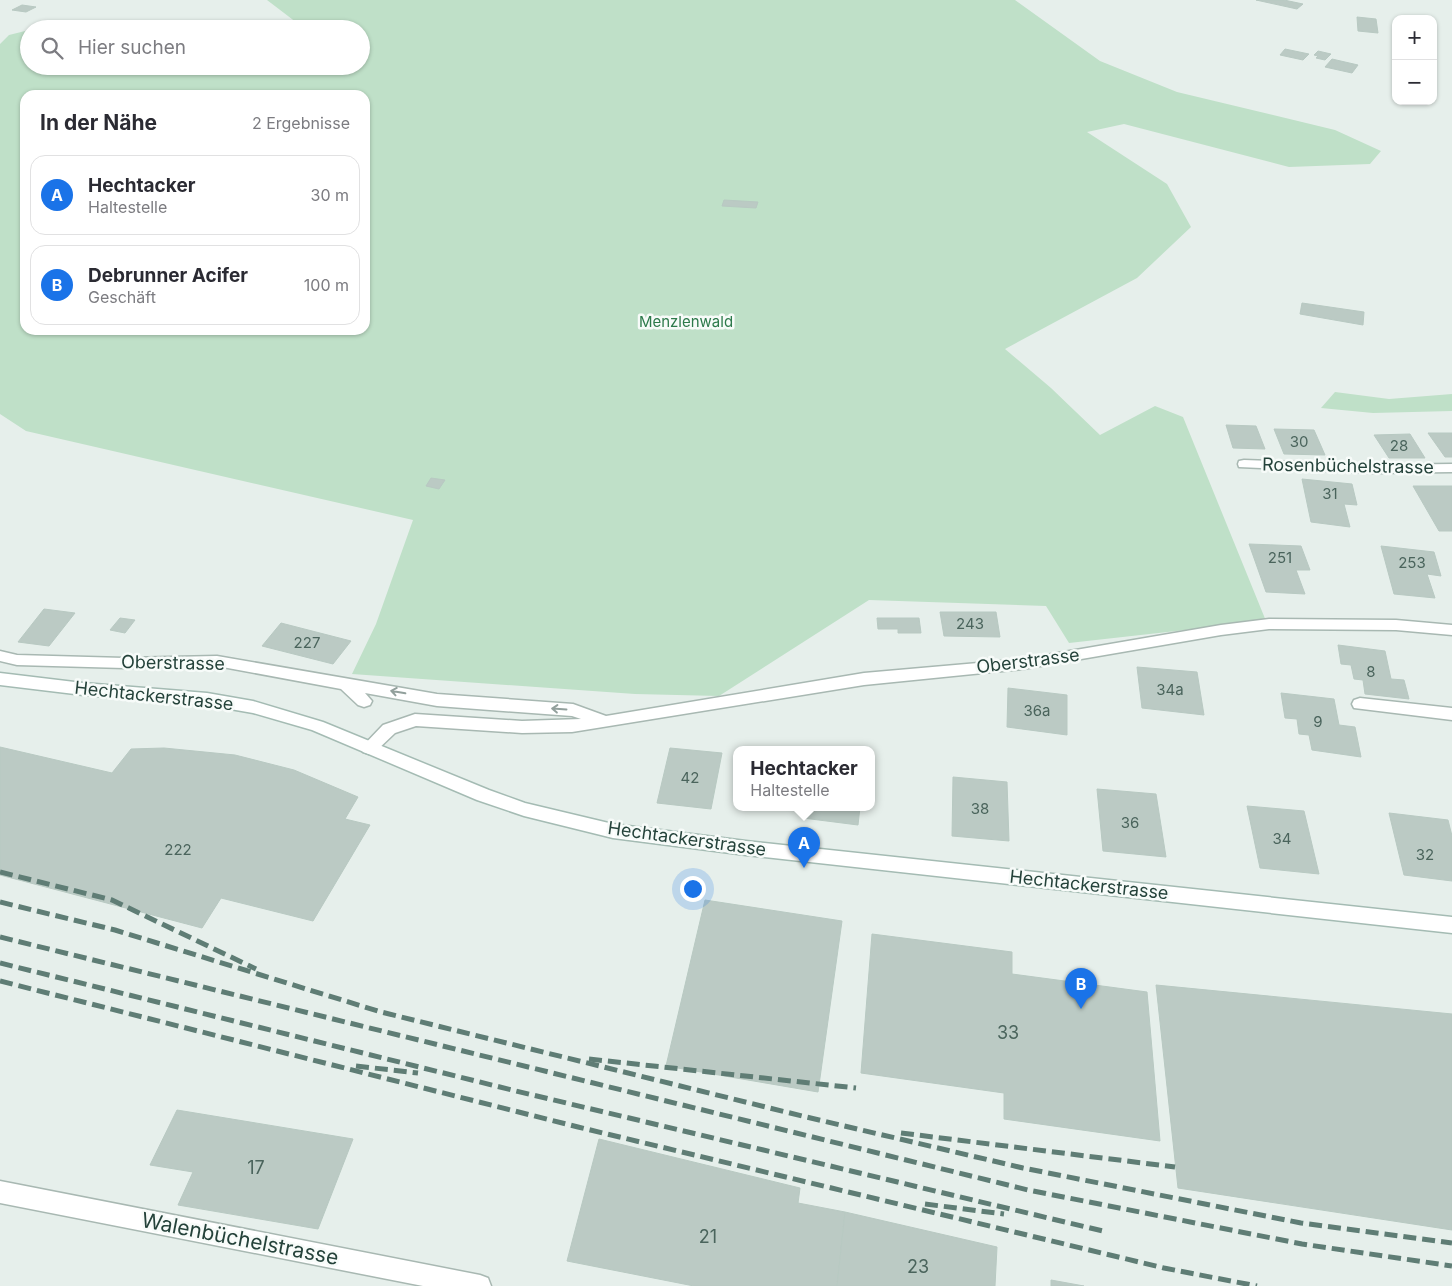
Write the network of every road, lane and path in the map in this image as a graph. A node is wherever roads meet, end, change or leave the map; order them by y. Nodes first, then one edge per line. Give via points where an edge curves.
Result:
1 (1244, 464) dead end
2 (1452, 468) edge
3 (1452, 630) edge
4 (0, 656) edge
5 (0, 679) edge
6 (344, 682) junction
7 (364, 701) dead end
8 (1360, 704) dead end
9 (1452, 714) edge
10 (606, 722) junction
11 (369, 748) junction
12 (1452, 925) edge
13 (0, 1192) edge
14 (480, 1286) edge

1 - 2 street, Rosenbüchelstrasse
3 - 10 street, Oberstrasse via 1396,625 1269,624 1023,664 864,679
4 - 6 street, Oberstrasse via 17,660 124,663 217,661
5 - 11 street, Hechtackerstrasse via 207,699 317,726
6 - 7 street
10 -> 6 street, Oberstrasse via 573,710 437,700
8 - 9 street
10 - 11 street, Oberstrasse via 522,727 416,720 389,729
11 - 12 street, Hechtackerstrasse via 524,809 613,831
13 - 14 street, Walenbüchelstrasse

